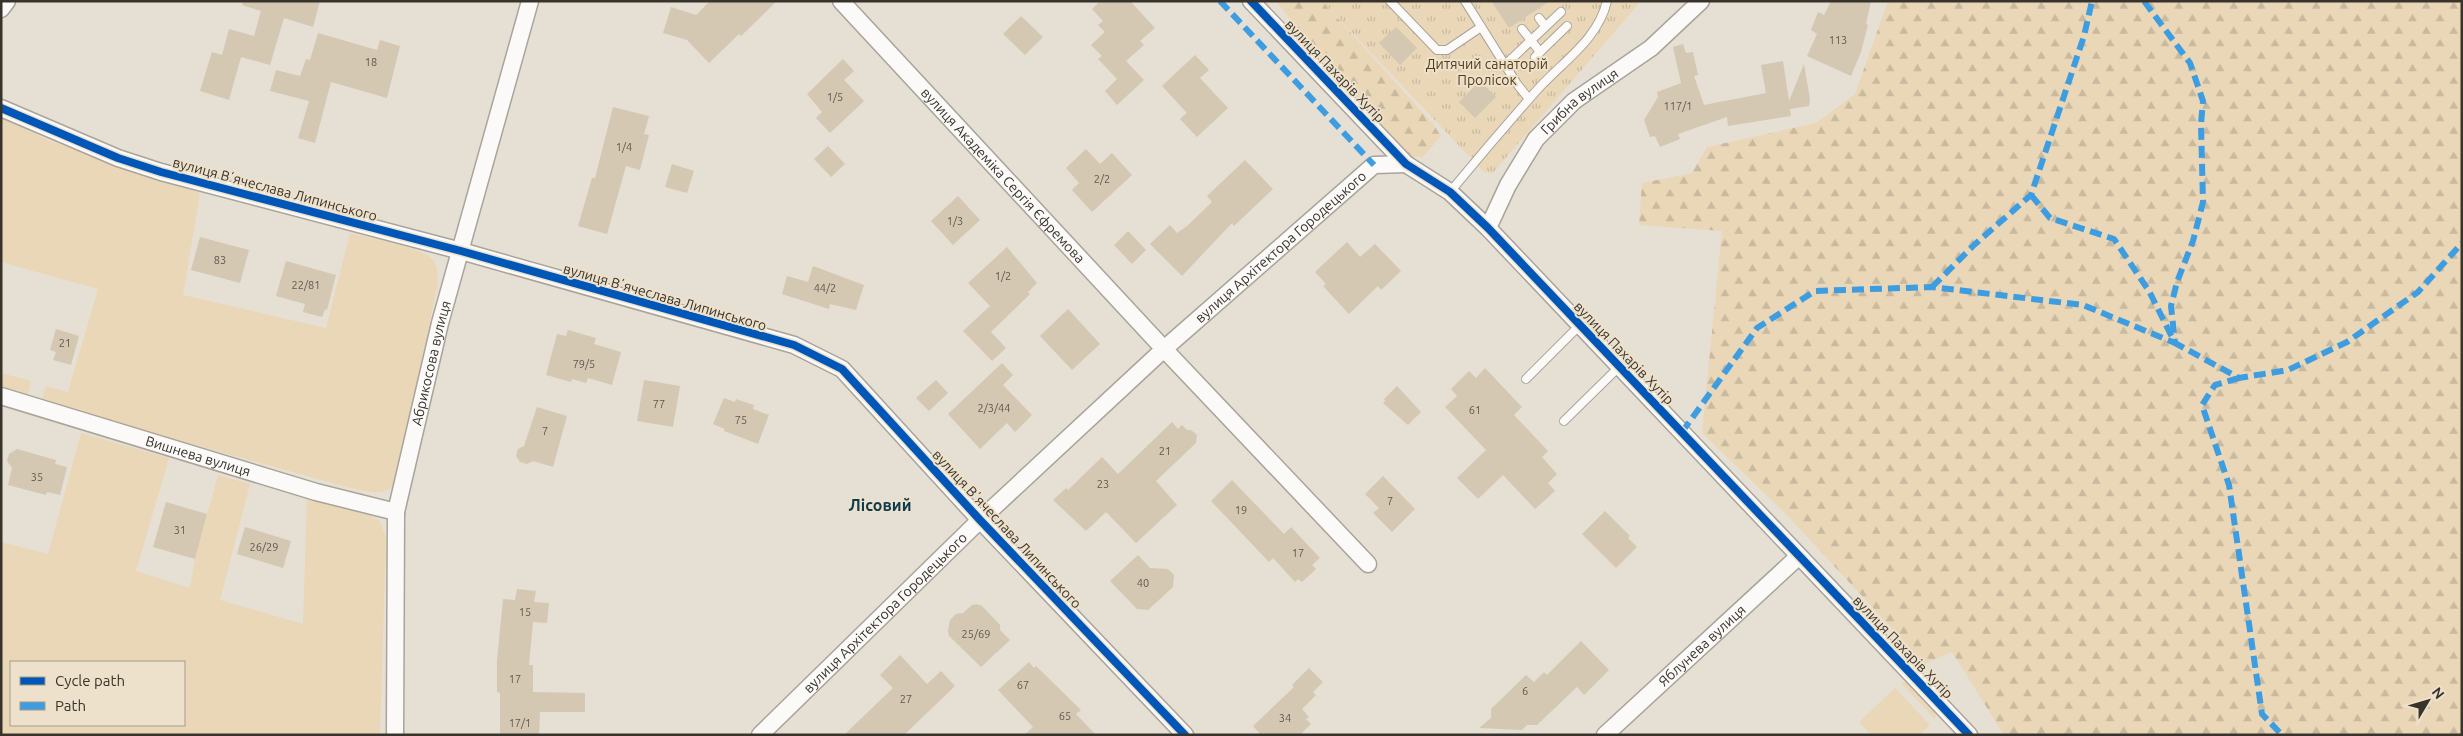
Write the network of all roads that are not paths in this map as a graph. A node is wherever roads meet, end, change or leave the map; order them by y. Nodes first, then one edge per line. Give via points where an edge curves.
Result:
1 (7, 1) edge
2 (530, 1) edge
3 (841, 1) edge
4 (1251, 1) edge
5 (1390, 1) edge
6 (1465, 1) edge
7 (1606, 1) edge
8 (1701, 1) edge
9 (1, 9) edge
10 (1561, 12) dead end
11 (1539, 18) dead end
12 (1552, 20) junction
13 (1480, 26) junction
14 (1545, 26) junction
15 (1522, 29) dead end
16 (1531, 40) junction
17 (1505, 65) junction
18 (1529, 99) junction
19 (1, 108) edge
20 (1406, 164) junction
21 (1450, 192) junction
22 (1488, 228) junction
23 (461, 252) junction
24 (1580, 325) junction
25 (1164, 349) junction
26 (1620, 366) junction
27 (1526, 379) dead end
28 (1, 396) edge
29 (1564, 421) dead end
30 (396, 512) junction
31 (980, 520) junction
32 (1799, 556) junction
33 (1368, 564) dead end
34 (395, 735) edge
35 (760, 735) edge
36 (1185, 735) edge
37 (1605, 735) edge
38 (1969, 735) edge

1 - 9 street
2 - 23 street, Абрикосова вулиця
3 - 25 street, вулиця Академіка Сергія Єфремова
4 - 20 street, вулиця Пахарів Хутір
5 - 13 lane via 1437,50 1447,50
6 - 13 lane
7 - 18 lane via 1589,37
8 - 22 street, Грибна вулиця via 1651,48 1574,101 1536,140 1508,185
10 - 12 lane
11 - 14 lane
12 - 14 lane
12 - 16 lane via 1564,29 1537,55
13 - 17 lane
14 - 16 lane
15 - 16 lane
16 - 17 lane
17 - 18 lane
18 - 21 lane
19 - 23 street, вулиця Вʼячеслава Липинського via 118,158 161,172
20 - 21 street, вулиця Пахарів Хутір
20 - 25 street, вулиця Архітектора Городецького via 1374,165
21 - 22 street, вулиця Пахарів Хутір
22 - 24 street, вулиця Пахарів Хутір
23 - 30 street, Абрикосова вулиця via 440,323
23 - 31 street, вулиця Вʼячеслава Липинського via 794,345 842,369
24 - 26 street, вулиця Пахарів Хутір
24 - 27 lane
25 - 31 street, вулиця Архітектора Городецького
25 - 33 street
26 - 29 lane
26 - 32 street, вулиця Пахарів Хутір
28 - 30 street, Вишнева вулиця via 316,492
30 - 34 street, Абрикосова вулиця
31 - 35 street, вулиця Архітектора Городецького
31 - 36 street, вулиця Вʼячеслава Липинського
32 - 37 street, Яблунева вулиця
32 - 38 street, вулиця Пахарів Хутір

